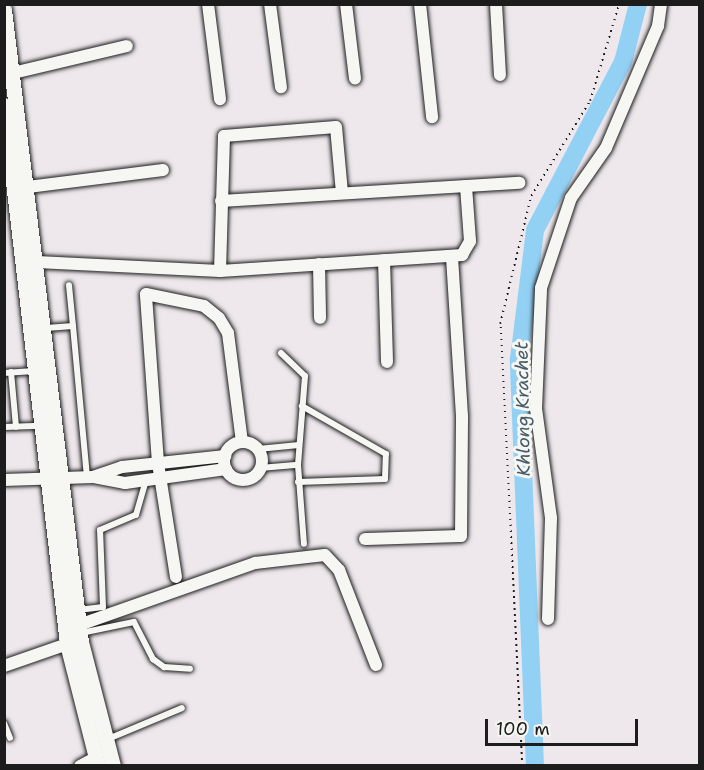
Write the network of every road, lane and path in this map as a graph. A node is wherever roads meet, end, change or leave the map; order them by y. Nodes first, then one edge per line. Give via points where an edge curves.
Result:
1 (208, 4) edge
2 (270, 4) edge
3 (346, 4) edge
4 (420, 4) edge
5 (496, 4) edge
6 (661, 4) edge
7 (4, 10) edge
8 (127, 46) dead end
9 (13, 73) junction
10 (500, 75) dead end
11 (355, 78) dead end
12 (281, 87) dead end
13 (220, 99) dead end
14 (4, 105) edge
15 (432, 117) dead end
16 (164, 170) dead end
17 (519, 183) dead end
18 (466, 186) junction
19 (28, 187) junction
20 (342, 193) junction
21 (221, 201) junction
22 (452, 256) junction
23 (384, 260) junction
24 (37, 261) junction
25 (319, 264) junction
26 (220, 271) junction
27 (69, 285) dead end
28 (320, 318) dead end
29 (73, 326) junction
30 (46, 328) junction
31 (281, 353) dead end
32 (387, 362) dead end
33 (36, 371) junction
34 (8, 372) edge
35 (302, 406) junction
36 (42, 426) junction
37 (4, 427) edge
38 (16, 427) junction
39 (242, 442) junction
40 (299, 445) junction
41 (258, 449) junction
42 (225, 456) junction
43 (158, 463) junction
44 (298, 465) junction
45 (260, 468) junction
46 (226, 469) junction
47 (90, 477) junction
48 (160, 478) junction
49 (4, 480) edge
50 (65, 480) junction
51 (146, 480) junction
52 (48, 481) junction
53 (298, 482) junction
54 (365, 539) dead end
55 (304, 544) dead end
56 (176, 577) dead end
57 (549, 620) dead end
58 (79, 623) junction
59 (67, 644) junction
60 (376, 665) dead end
61 (4, 666) edge
62 (190, 669) dead end
63 (182, 708) dead end
64 (4, 723) edge
65 (10, 738) dead end
66 (104, 741) junction
67 (97, 762) edge
68 (80, 765) edge
69 (113, 765) edge

1 - 13 street
2 - 12 street
3 - 11 street
4 - 15 street
5 - 10 street
6 - 57 street via 658,26 606,148 571,198 541,288 536,409 551,518
7 - 9 street
8 - 9 street
9 - 19 street
14 - 33 street
16 - 19 street
17 - 18 street
18 - 20 street
18 - 22 street via 470,246
19 - 24 street
20 - 21 street
20 - 21 street via 336,127 224,136
21 - 26 street
22 - 23 street
22 - 54 street via 462,416 461,536
23 - 25 street
23 - 32 street
24 - 26 street
24 - 30 street
25 - 26 street
25 - 28 street
27 - 29 lane
29 - 30 lane
29 - 47 lane
30 - 50 street
31 - 35 lane via 305,376
33 - 34 lane
33 - 36 street
34 - 38 lane
35 - 40 lane
35 - 53 lane via 386,454 385,479
36 - 38 lane
36 - 52 street
37 - 38 lane
39 - 41 street
39 - 42 street
39 - 43 street via 228,333 219,318 204,306 146,294
40 - 41 lane
40 - 44 lane
41 - 45 street
42 - 43 street
42 - 46 street
43 - 47 street
43 - 48 street
44 - 45 lane
44 - 53 lane
45 - 46 street via 246,479
46 - 48 street
47 - 50 street
47 - 51 street
48 - 51 street
48 - 56 street
49 - 52 street
50 - 52 street
50 - 58 street
51 - 58 lane via 136,515 100,530 103,607
52 - 59 street
53 - 55 lane
58 - 60 street via 255,563 325,555 339,570 363,643
58 - 62 lane via 134,622 153,659
58 - 66 street
59 - 61 street
59 - 67 street
63 - 66 lane
64 - 65 lane
66 - 69 street
67 - 68 street

